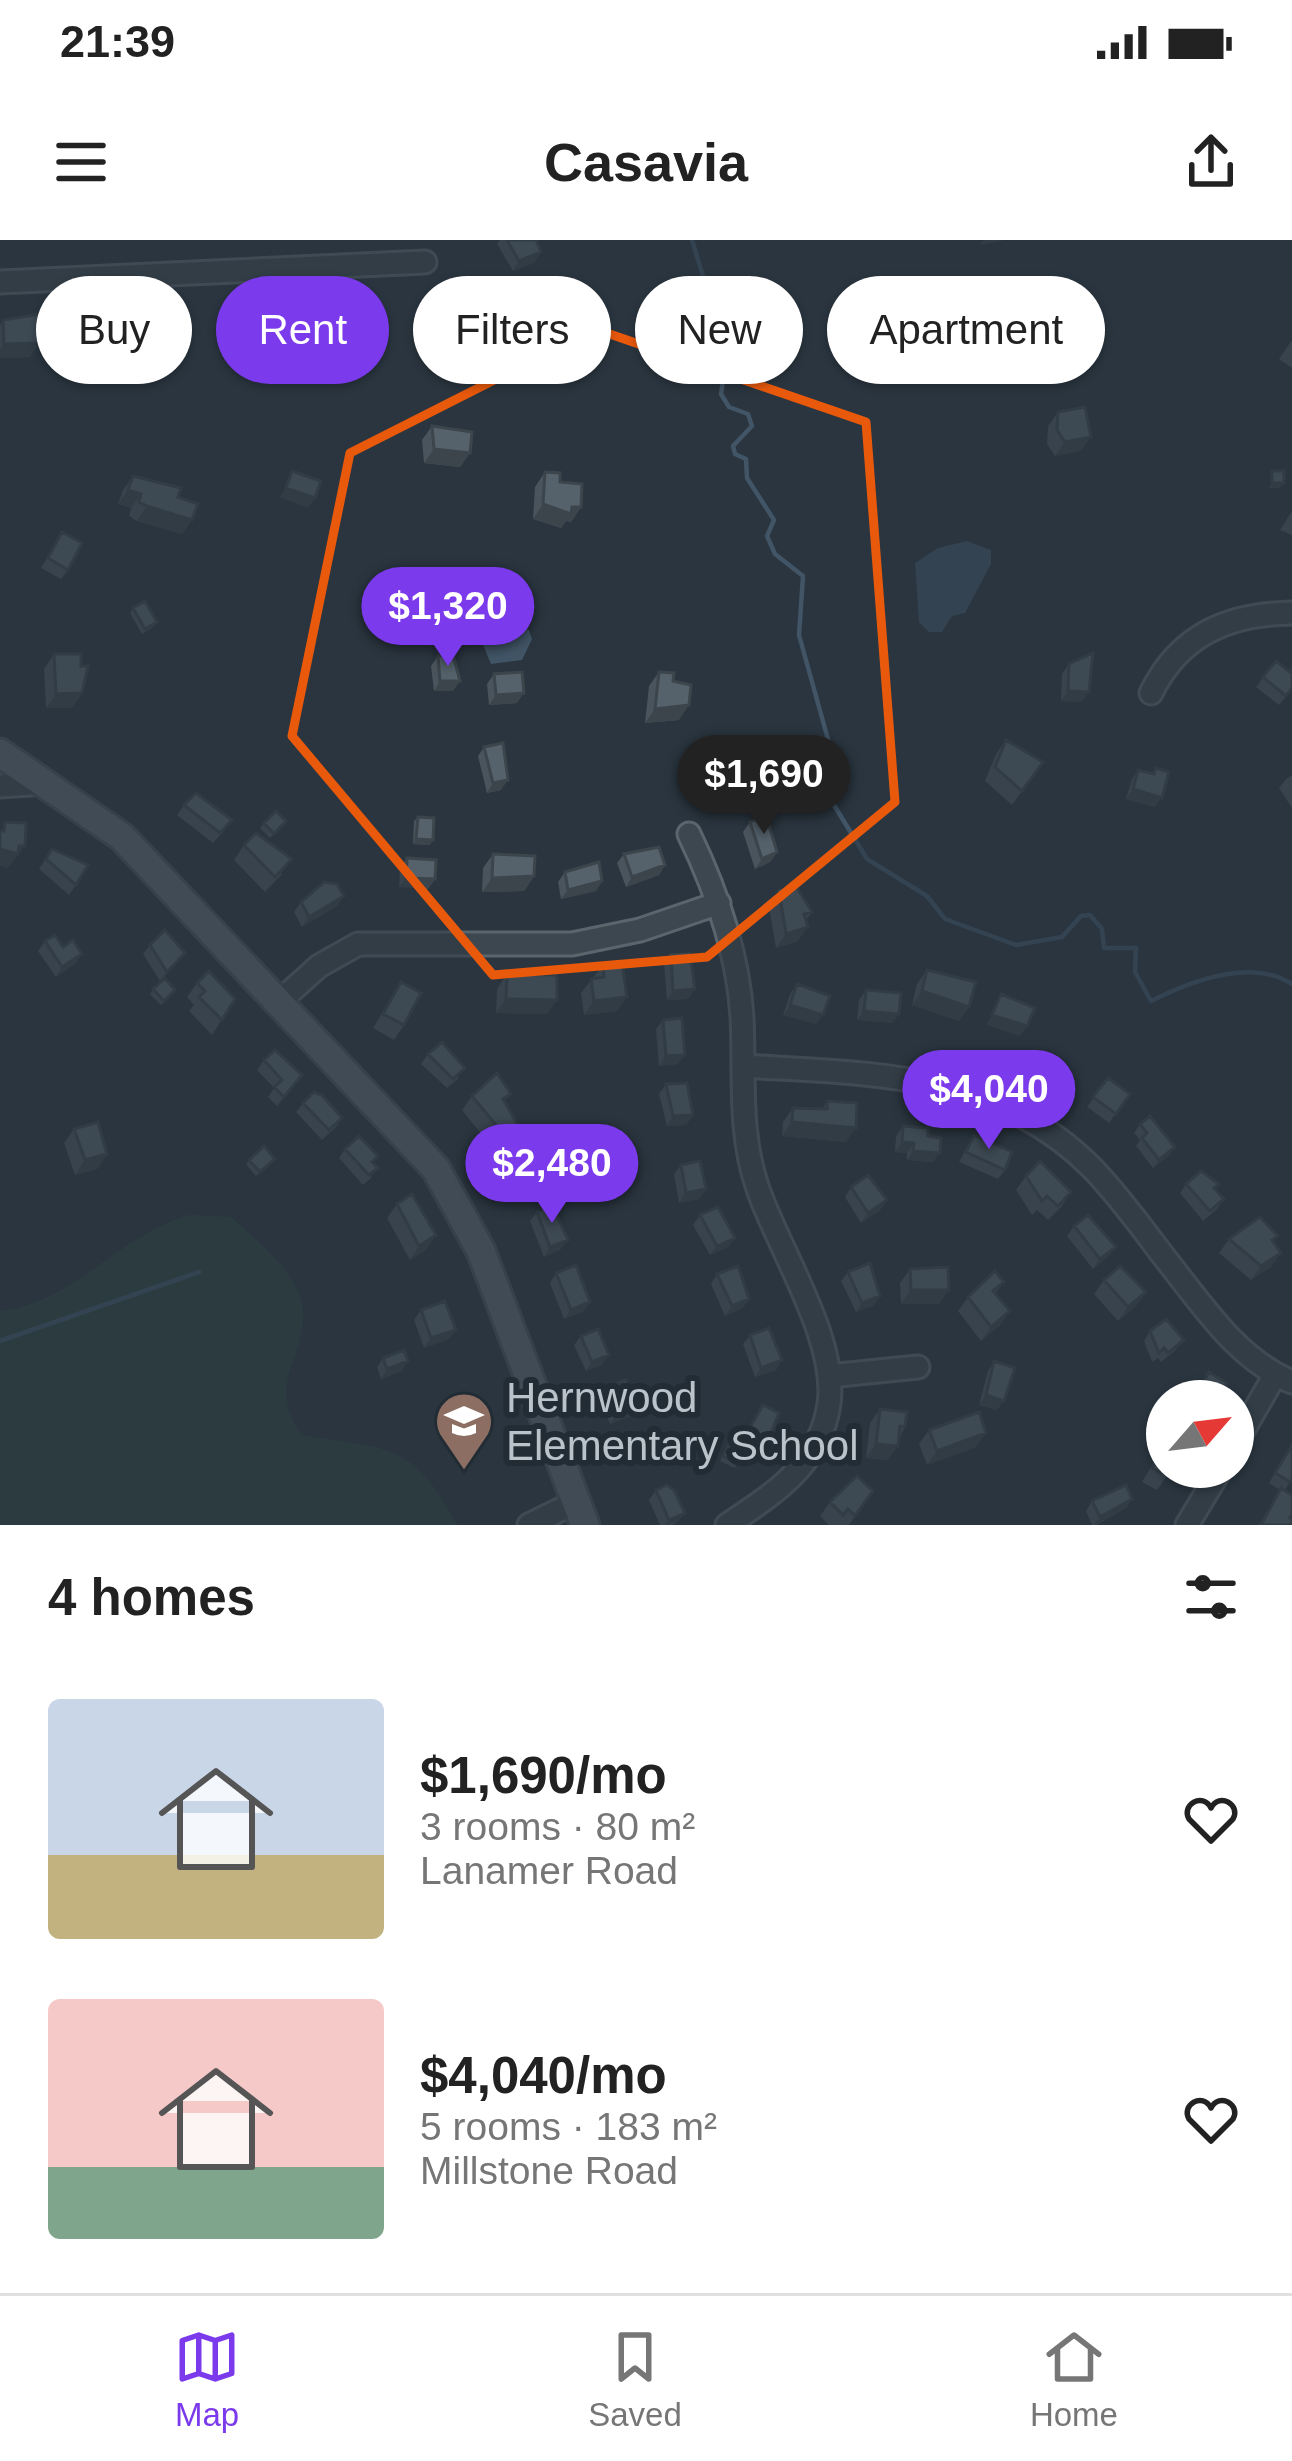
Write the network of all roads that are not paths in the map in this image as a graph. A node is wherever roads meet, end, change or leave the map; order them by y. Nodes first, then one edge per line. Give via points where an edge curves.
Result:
1 (424, 262) dead end
2 (0, 282) edge
3 (1292, 613) edge
4 (1151, 692) dead end
5 (0, 753) edge
6 (46, 783) junction
7 (0, 786) edge
8 (688, 834) dead end
9 (719, 902) junction
10 (280, 1001) junction
11 (743, 1066) junction
12 (918, 1367) dead end
13 (829, 1376) junction
14 (1284, 1378) edge
15 (1254, 1419) edge
16 (1209, 1488) edge
17 (581, 1514) edge
18 (529, 1525) edge
19 (727, 1525) edge
20 (1187, 1525) edge

1 - 2 street
3 - 4 street via 1240,617 1205,631 1172,659
5 - 6 main road
6 - 7 street
6 - 10 main road via 107,824
8 - 9 street
9 - 10 street via 572,944 358,944 319,965
9 - 11 street via 738,977
10 - 17 main road via 399,1124 454,1197
11 - 13 street via 742,1116 757,1188
11 - 14 street via 914,1077 1012,1109 1093,1170 1213,1318
12 - 13 street
13 - 19 street via 826,1420 808,1460
14 - 15 street
16 - 20 street
17 - 18 street

